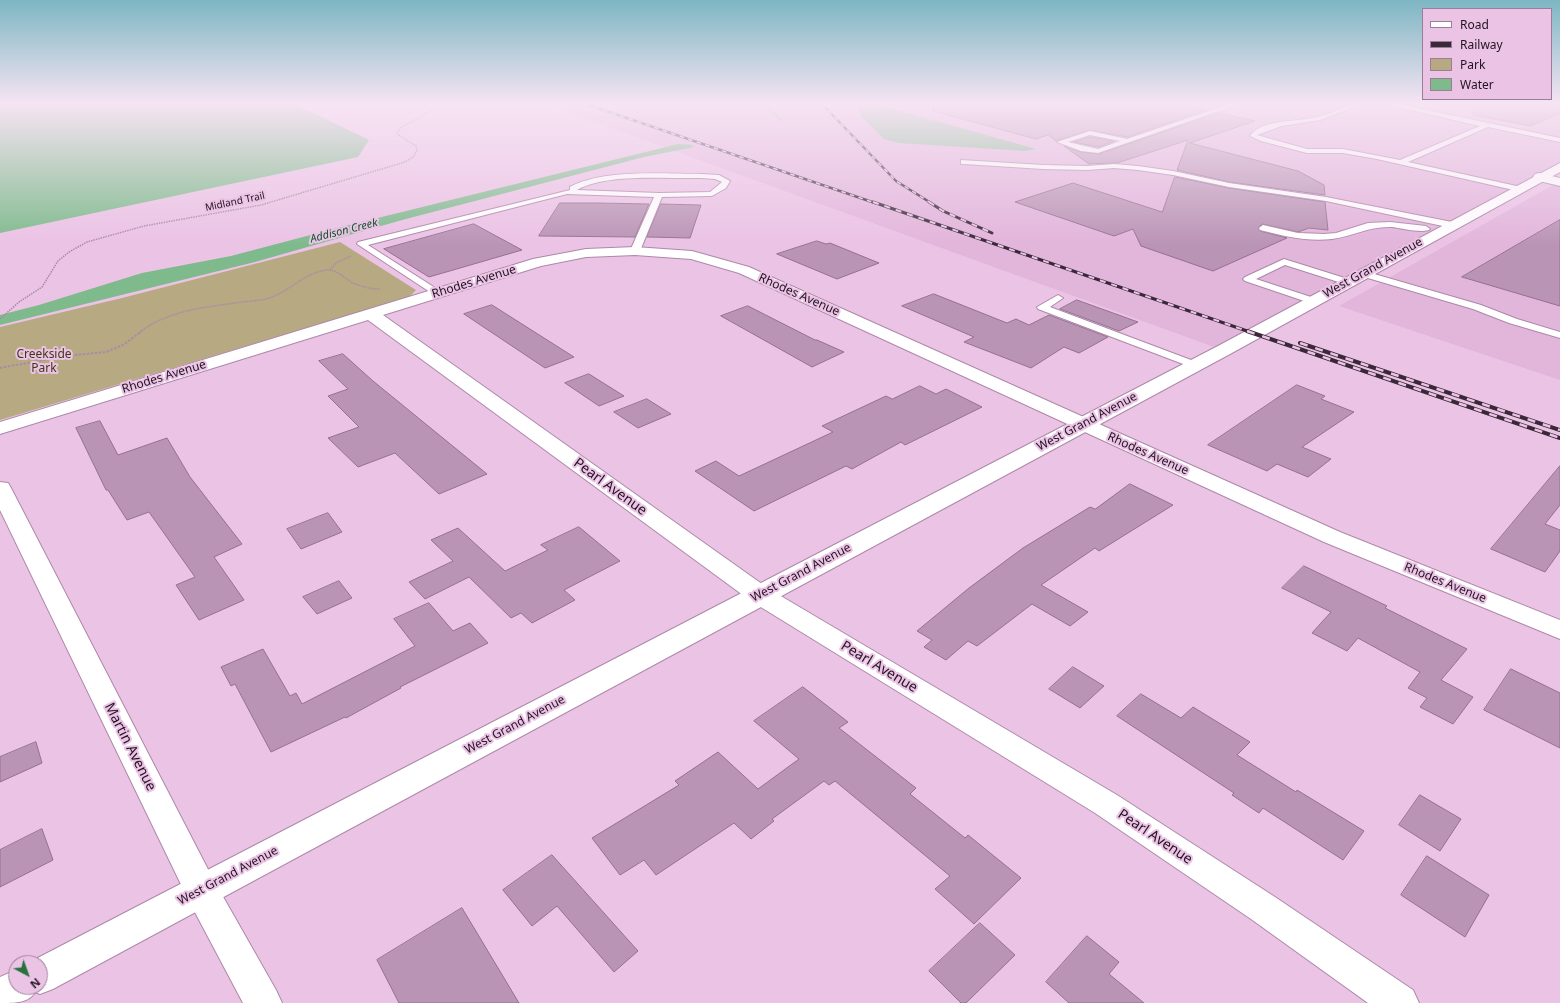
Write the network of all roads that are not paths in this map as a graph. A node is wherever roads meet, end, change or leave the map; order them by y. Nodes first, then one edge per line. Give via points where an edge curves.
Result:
1 (1306, 151) edge
2 (1428, 151) edge
3 (964, 162) dead end
4 (1402, 162) junction
5 (1560, 167) edge
6 (1539, 178) junction
7 (1560, 182) edge
8 (1518, 189) junction
9 (567, 192) junction
10 (659, 195) junction
11 (1263, 228) dead end
12 (1446, 228) junction
13 (635, 251) junction
14 (1364, 274) junction
15 (1348, 282) junction
16 (436, 293) junction
17 (1058, 298) dead end
18 (1313, 301) junction
19 (370, 313) junction
20 (1560, 335) edge
21 (1195, 365) junction
22 (1083, 424) junction
23 (0, 428) edge
24 (0, 488) edge
25 (760, 595) junction
26 (1560, 630) edge
27 (201, 890) junction
28 (48, 972) edge
29 (263, 1003) edge
30 (1400, 1003) edge

1 - 4 lane via 1343,151
2 - 4 lane
3 - 12 lane via 1145,169 1229,186 1326,199
4 - 8 lane
5 - 6 street, West Grand Avenue
6 - 7 street
6 - 8 street, West Grand Avenue
8 - 12 street, West Grand Avenue
9 - 10 lane
9 - 10 lane via 580,185 616,177 701,176 726,181 712,194
9 - 16 lane via 361,244
10 - 13 lane
11 - 12 lane via 1314,236 1332,236 1383,224
12 - 14 street, West Grand Avenue
13 - 16 street, Rhodes Avenue via 586,253 538,262
13 - 22 street, Rhodes Avenue via 692,255 744,270
14 - 15 street, West Grand Avenue
14 - 20 lane via 1477,307
15 - 18 street, West Grand Avenue
15 - 18 lane via 1284,262 1248,279
16 - 19 street, Rhodes Avenue
17 - 21 lane via 1042,307
18 - 21 street, West Grand Avenue
19 - 23 street, Rhodes Avenue
19 - 25 street, Pearl Avenue
21 - 22 street, West Grand Avenue
22 - 25 street, West Grand Avenue
22 - 26 street, Rhodes Avenue via 1332,537
24 - 27 street, Martin Avenue
25 - 27 street, West Grand Avenue
25 - 30 street, Pearl Avenue via 1106,804 1264,908
27 - 28 street, West Grand Avenue
27 - 29 street, Martin Avenue

